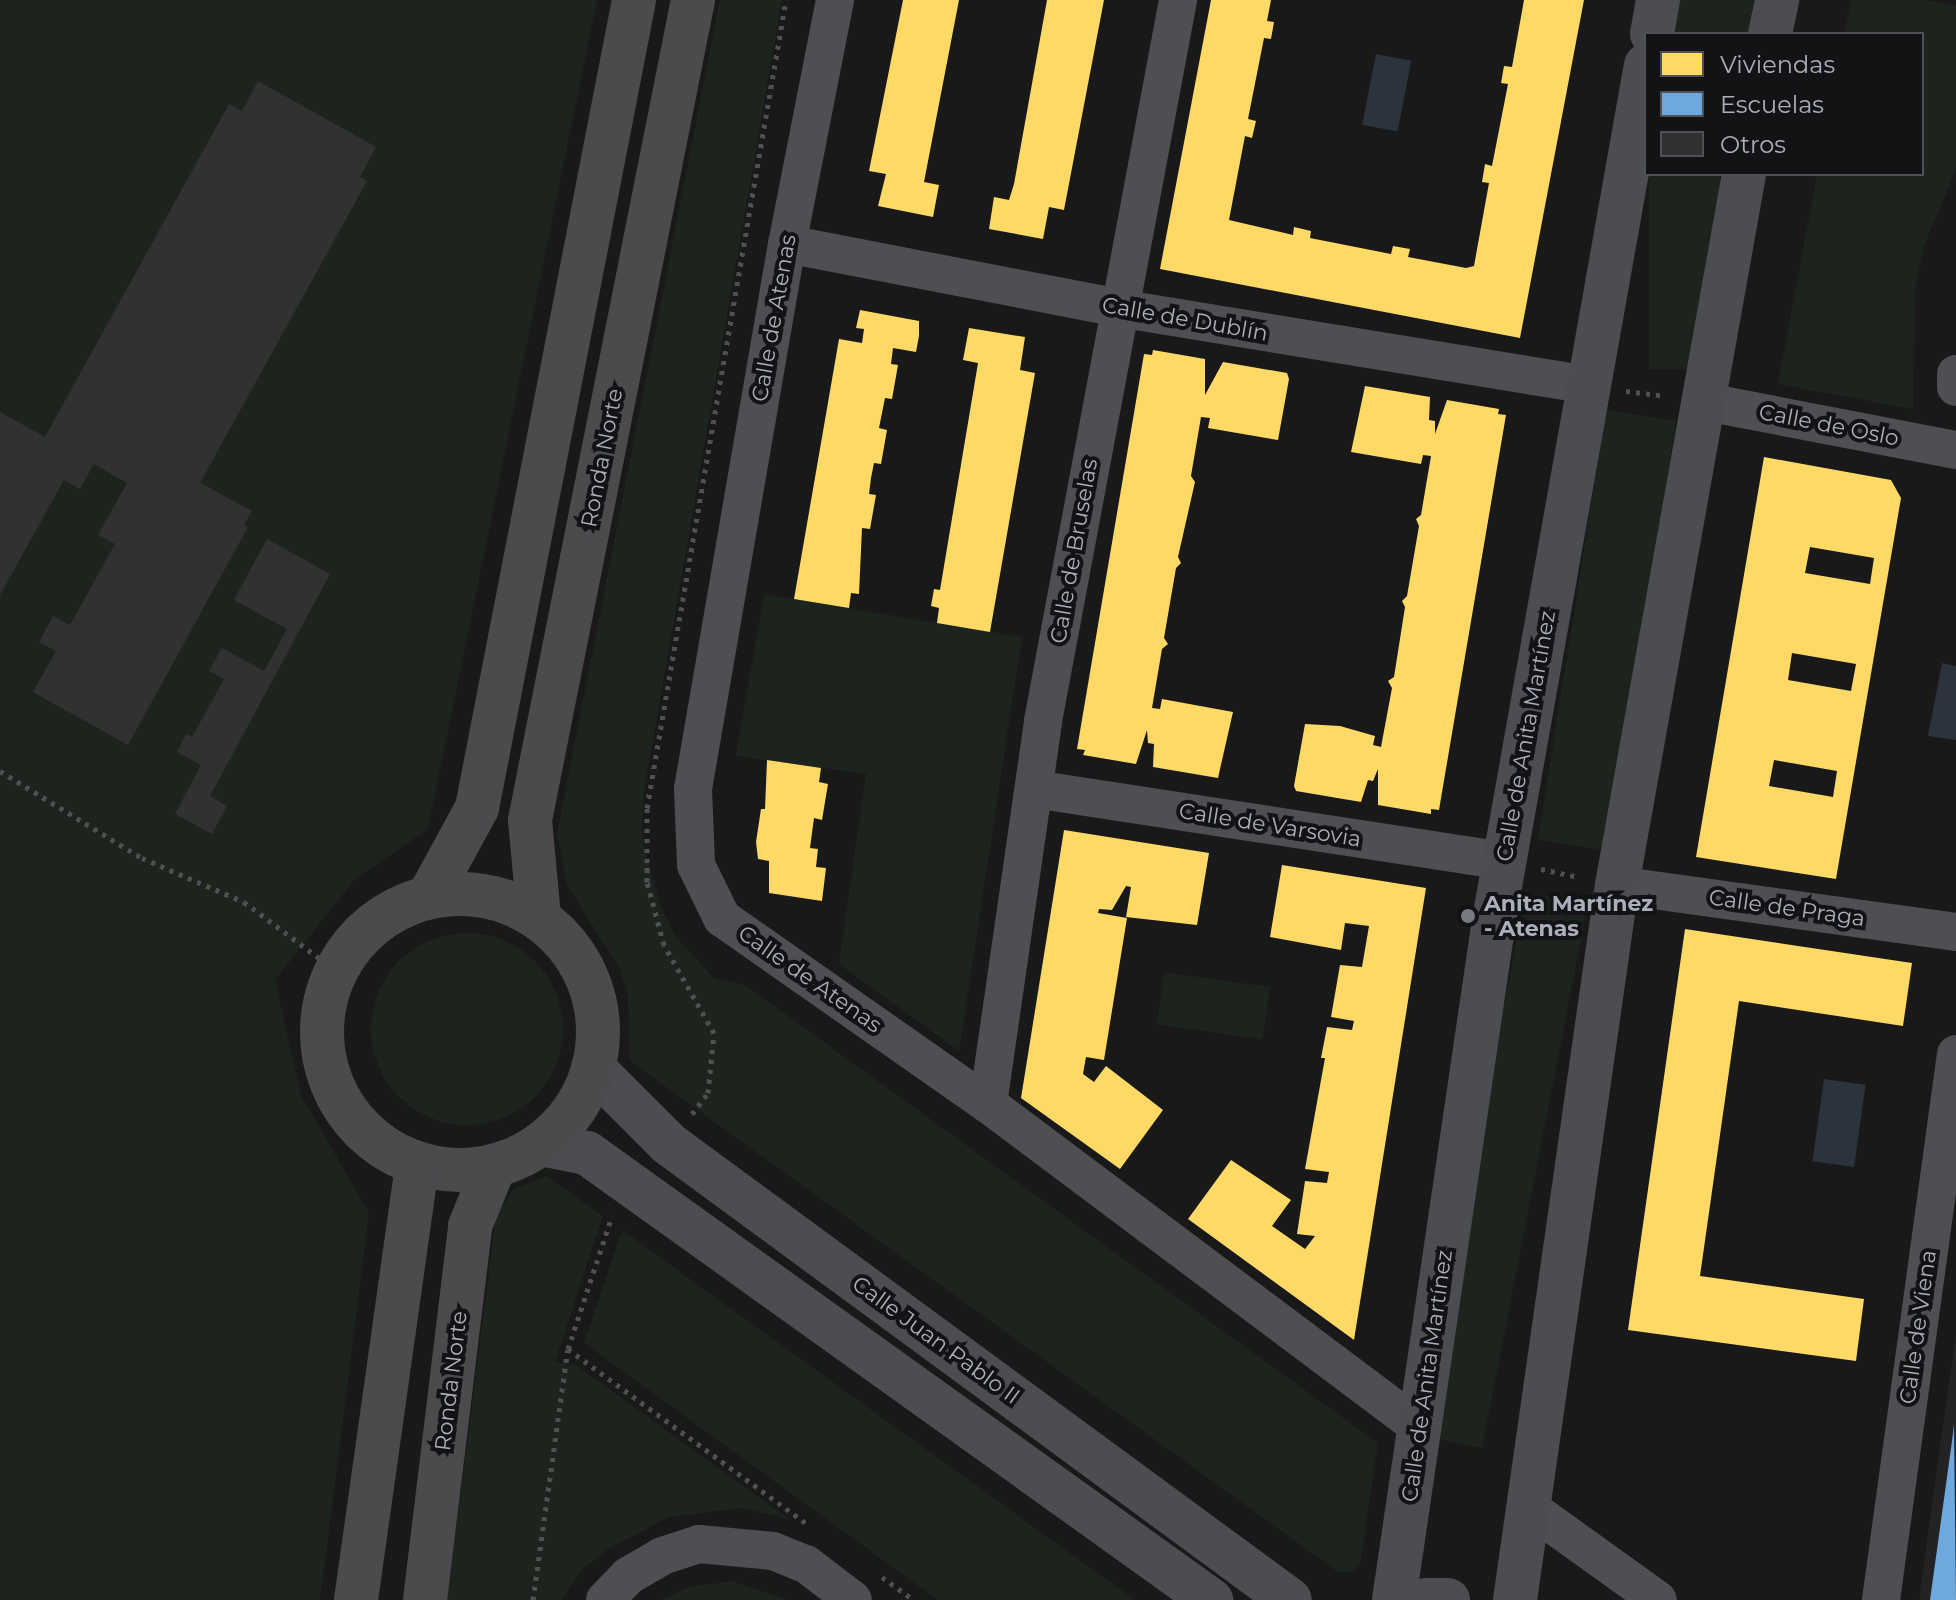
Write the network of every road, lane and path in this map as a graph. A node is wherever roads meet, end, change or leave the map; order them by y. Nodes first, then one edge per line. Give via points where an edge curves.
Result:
1 (634, 0) edge
2 (693, 0) edge
3 (835, 0) edge
4 (1178, 0) edge
5 (1658, 0) edge
6 (1777, 0) edge
7 (1652, 32) edge
8 (1770, 32) edge
9 (1644, 76) edge
10 (1744, 176) edge
11 (787, 244) junction
12 (1118, 308) junction
13 (1956, 374) edge
14 (1586, 385) junction
15 (1956, 387) edge
16 (1701, 401) junction
17 (1956, 450) edge
18 (0, 771) edge
19 (1034, 789) junction
20 (1505, 861) junction
21 (1617, 885) junction
22 (429, 896) junction
23 (539, 917) junction
24 (1956, 932) edge
25 (335, 970) junction
26 (1956, 1054) edge
27 (593, 1068) junction
28 (988, 1104) junction
29 (541, 1144) junction
30 (417, 1164) junction
31 (494, 1167) junction
32 (1419, 1427) junction
33 (1527, 1506) junction
34 (814, 1528) dead end
35 (865, 1587) edge
36 (356, 1600) edge
37 (425, 1600) edge
38 (533, 1600) edge
39 (605, 1600) edge
40 (914, 1600) edge
41 (1211, 1600) edge
42 (1290, 1600) edge
43 (1394, 1600) edge
44 (1425, 1600) edge
45 (1448, 1600) edge
46 (1515, 1600) edge
47 (1658, 1600) edge
48 (1881, 1600) edge

1 - 22 main road via 477,808
2 - 23 main road, Ronda Norte via 530,820
3 - 11 street, Calle de Atenas
4 - 12 street, Calle de Bruselas
5 - 7 main road
6 - 8 main road
9 - 14 main road, Calle de Anita Martínez
10 - 16 main road
11 - 12 street, Calle de Dublín
11 - 28 street, Calle de Atenas via 693,789 696,865 722,918
12 - 14 street, Calle de Dublín
12 - 19 street, Calle de Bruselas
13 - 15 street
14 - 16 path
14 - 20 main road, Calle de Anita Martínez
16 - 17 street, Calle de Oslo
16 - 21 main road
18 - 25 path via 142,858 244,902
19 - 20 street, Calle de Varsovia
19 - 28 street, Calle de Bruselas
20 - 21 path
20 - 32 main road, Calle de Anita Martínez
21 - 24 street, Calle de Praga
21 - 33 main road
22 - 23 main road via 467,892 505,900
22 - 25 main road via 394,909 363,932
23 - 27 main road via 570,947 590,984 598,1026
25 - 30 main road via 322,1016 324,1063 336,1093 375,1142
26 - 48 street, Calle de Viena
27 - 29 main road via 574,1110
27 - 42 main road, Calle Juan Pablo II via 669,1144
28 - 32 street, Calle de Atenas
29 - 31 main road
29 - 41 main road via 587,1153
30 - 31 main road via 455,1171
30 - 36 main road
31 - 37 main road, Ronda Norte via 470,1226
32 - 43 main road, Calle de Anita Martínez
33 - 46 main road
33 - 47 street
34 - 38 path via 568,1349
35 - 39 street via 739,1544 699,1544 662,1556 628,1576
35 - 40 path
44 - 45 main road

